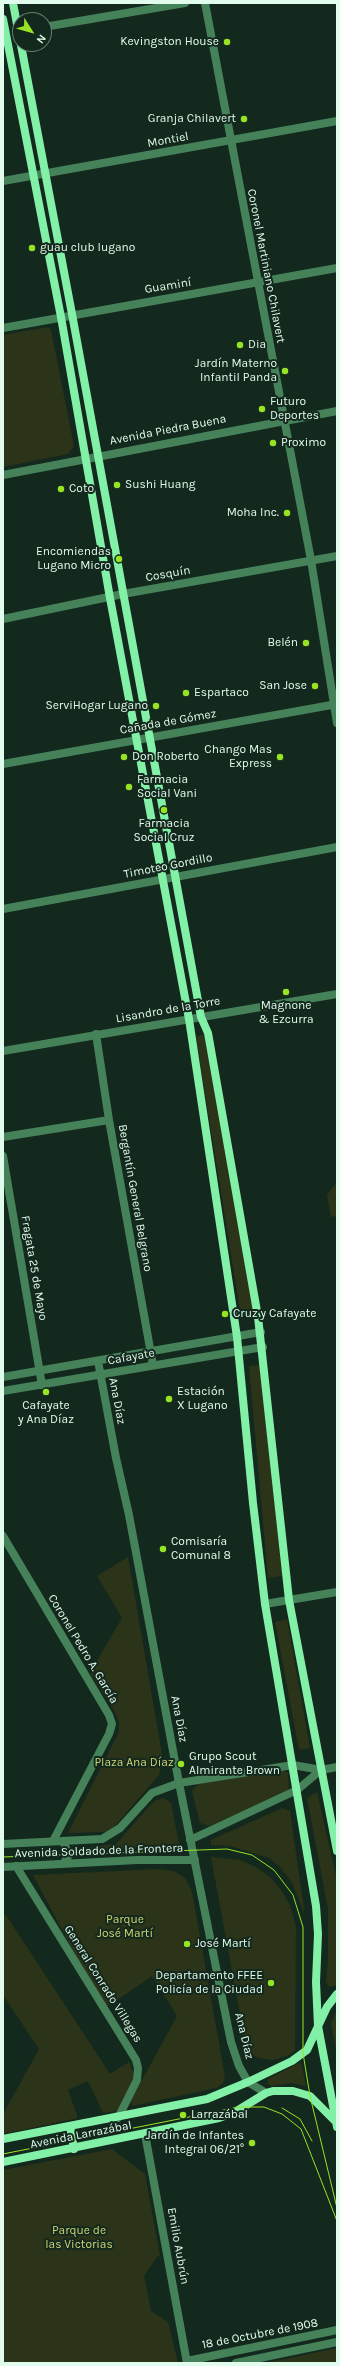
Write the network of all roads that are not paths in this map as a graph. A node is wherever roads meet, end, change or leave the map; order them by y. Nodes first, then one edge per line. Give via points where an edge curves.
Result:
1 (185, 3) edge
2 (205, 3) edge
3 (3, 20) edge
4 (52, 27) edge
5 (4, 35) edge
6 (23, 52) edge
7 (337, 121) edge
8 (231, 141) junction
9 (44, 173) junction
10 (33, 176) junction
11 (3, 181) edge
12 (337, 268) edge
13 (257, 284) junction
14 (72, 314) junction
15 (61, 317) junction
16 (3, 328) edge
17 (337, 411) edge
18 (284, 420) junction
19 (98, 456) junction
20 (86, 459) junction
21 (3, 475) edge
22 (337, 556) edge
23 (312, 560) junction
24 (123, 594) junction
25 (110, 598) junction
26 (3, 619) edge
27 (335, 704) edge
28 (337, 723) edge
29 (151, 737) junction
30 (136, 739) junction
31 (3, 764) edge
32 (337, 847) edge
33 (176, 876) junction
34 (162, 879) junction
35 (3, 909) edge
36 (337, 994) edge
37 (201, 1017) junction
38 (189, 1019) junction
39 (96, 1034) junction
40 (3, 1051) edge
41 (109, 1120) junction
42 (3, 1137) edge
43 (3, 1156) edge
44 (261, 1332) junction
45 (237, 1337) junction
46 (263, 1347) junction
47 (151, 1351) junction
48 (239, 1351) junction
49 (98, 1361) junction
50 (153, 1365) junction
51 (40, 1371) junction
52 (100, 1375) junction
53 (3, 1377) edge
54 (42, 1385) junction
55 (3, 1391) edge
56 (3, 1536) edge
57 (337, 1592) edge
58 (289, 1600) junction
59 (265, 1604) junction
60 (292, 1765) junction
61 (337, 1768) edge
62 (321, 1770) junction
63 (179, 1782) junction
64 (297, 1790) junction
65 (190, 1840) junction
66 (63, 1841) junction
67 (53, 1842) junction
68 (3, 1844) edge
69 (337, 1851) edge
70 (195, 1860) junction
71 (63, 1864) junction
72 (16, 1866) junction
73 (3, 1867) edge
74 (337, 1994) edge
75 (318, 2026) junction
76 (248, 2082) junction
77 (266, 2093) junction
78 (118, 2118) junction
79 (336, 2125) edge
80 (70, 2126) junction
81 (145, 2134) junction
82 (3, 2139) edge
83 (74, 2148) junction
84 (3, 2162) edge
85 (337, 2330) edge
86 (337, 2342) edge
87 (187, 2362) edge
88 (236, 2363) edge

1 - 4 street
2 - 8 street, Coronel Martiniano Chilavert
3 - 5 main road
5 - 10 main road
6 - 9 main road
7 - 8 street, Montiel
8 - 9 street, Montiel
8 - 13 street, Coronel Martiniano Chilavert
9 - 10 street, Montiel
9 - 14 main road
10 - 11 street, Montiel
10 - 15 main road
12 - 13 street, Guaminí
13 - 14 street, Guaminí
13 - 18 street, Coronel Martiniano Chilavert
14 - 15 street, Guaminí
14 - 19 main road
15 - 16 street, Guaminí
15 - 20 main road
17 - 18 street, Avenida Piedra Buena
18 - 19 street, Avenida Piedra Buena
18 - 23 street, Coronel Martiniano Chilavert
19 - 20 street, Avenida Piedra Buena
19 - 24 main road
20 - 21 street, Avenida Piedra Buena
20 - 25 main road
22 - 23 street, Cosquín
23 - 24 street, Cosquín
23 - 27 street, Coronel Martiniano Chilavert
24 - 25 street, Cosquín
24 - 29 main road
25 - 26 street, Cosquín
25 - 30 main road
27 - 28 street, Coronel Martiniano Chilavert
27 - 29 street, Cañada de Gómez
29 - 30 street, Cañada de Gómez
29 - 33 main road
30 - 31 street, Cañada de Gómez
30 - 34 main road
32 - 33 street, Timoteo Gordillo
33 - 34 street, Timoteo Gordillo
33 - 37 main road
34 - 35 street, Timoteo Gordillo
34 - 38 main road
36 - 37 street, Lisandro de la Torre
37 - 38 street, Lisandro de la Torre
37 - 44 main road via 208,1033
38 - 39 street, Lisandro de la Torre
38 - 45 main road
39 - 40 street, Lisandro de la Torre
39 - 41 street, Bergantín General Belgrano
41 - 42 street
41 - 47 street, Bergantín General Belgrano
43 - 51 street, Fragata 25 de Mayo
44 - 45 street, Cafayate
44 - 46 main road
45 - 47 street, Cafayate
45 - 48 main road
46 - 48 street, Cafayate
46 - 58 main road
47 - 49 street, Cafayate
47 - 50 street, Bergantín General Belgrano
48 - 50 street, Cafayate
48 - 59 main road
49 - 51 street, Cafayate
49 - 52 street, Ana Díaz
50 - 52 street, Cafayate
51 - 53 street, Cafayate
51 - 54 street, Fragata 25 de Mayo
52 - 54 street, Cafayate
52 - 63 street, Ana Díaz
54 - 55 street, Cafayate
56 - 67 street, Coronel Pedro A. García via 112,1724
57 - 58 street
58 - 59 street
58 - 62 main road
59 - 60 main road
60 - 62 street, Avenida Soldado de la Frontera
60 - 63 street, Avenida Soldado de la Frontera
60 - 64 main road
61 - 62 street
62 - 64 street, Avenida Soldado de la Frontera
62 - 69 main road
63 - 65 street, Ana Díaz
63 - 66 street, Avenida Soldado de la Frontera via 152,1793 125,1823 108,1836 94,1840
64 - 65 street, Avenida Soldado de la Frontera
64 - 75 main road via 317,1912
65 - 70 street, Ana Díaz
66 - 67 street, Avenida Soldado de la Frontera
66 - 71 street via 69,1855
67 - 68 street, Avenida Soldado de la Frontera
70 - 71 street, Avenida Soldado de la Frontera
70 - 76 street, Ana Díaz via 231,2042 239,2066
71 - 72 street, Avenida Soldado de la Frontera
72 - 73 street, Avenida Soldado de la Frontera
72 - 78 street, General Conrado Villegas via 136,2060 137,2080
74 - 75 main road, Avenida Larrazábal
75 - 76 main road, Avenida Larrazábal via 312,2043 303,2054
75 - 79 main road
76 - 77 street
76 - 78 main road, Avenida Larrazábal via 207,2099
77 - 79 main road, Avenida Larrazábal via 293,2091 310,2096
77 - 81 main road, Avenida Larrazábal via 226,2116
78 - 80 main road, Avenida Larrazábal
80 - 82 main road, Avenida Larrazábal
80 - 83 main road
81 - 83 main road, Avenida Larrazábal
81 - 87 street, Emilio Aubrún
83 - 84 main road, Avenida Larrazábal
85 - 87 street, 18 de Octubre de 1908
86 - 88 street, 18 de Octubre de 1908

